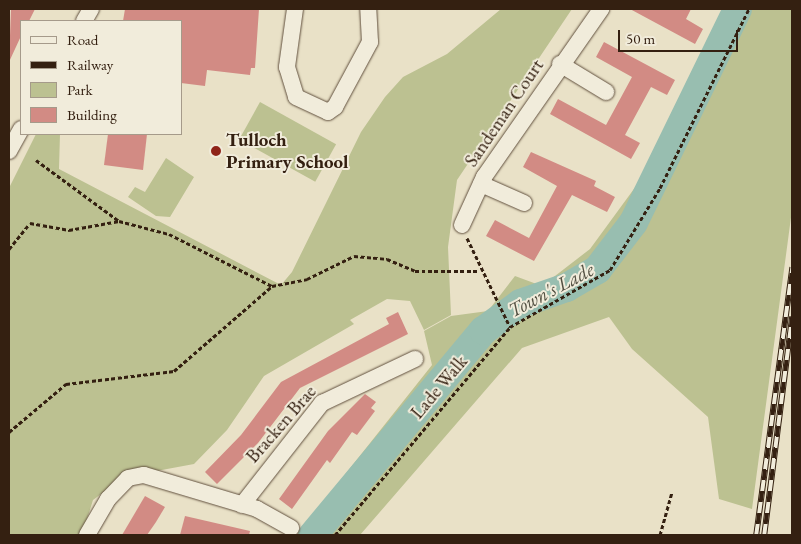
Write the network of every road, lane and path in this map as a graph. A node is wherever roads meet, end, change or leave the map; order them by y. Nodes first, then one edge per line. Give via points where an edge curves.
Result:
1 (91, 9) edge
2 (295, 9) edge
3 (368, 9) edge
4 (601, 9) edge
5 (748, 9) edge
6 (85, 20) edge
7 (560, 64) junction
8 (606, 92) dead end
9 (20, 132) edge
10 (9, 151) edge
11 (36, 160) dead end
12 (481, 184) junction
13 (524, 203) dead end
14 (119, 221) junction
15 (462, 225) joint
16 (9, 249) edge
17 (480, 271) junction
18 (272, 286) junction
19 (510, 327) junction
20 (415, 359) dead end
21 (9, 432) edge
22 (672, 492) dead end
23 (242, 504) junction
24 (291, 528) dead end
25 (87, 535) edge
26 (335, 535) edge
27 (660, 535) edge

1 - 6 street
2 - 3 street via 286,68 296,97 328,112 335,107 370,42
4 - 7 street, Sandeman Court
5 - 19 path, Lade Walk via 645,217 610,270
7 - 8 street, Sandeman Court
7 - 12 street, Sandeman Court
9 - 10 street
11 - 14 path
12 - 13 street, Sandeman Court
12 - 15 street, Sandeman Court
14 - 16 path via 68,230 30,223
14 - 18 path via 169,234
15 - 17 path
17 - 18 path via 416,270 387,258 354,256 307,279
17 - 19 path
18 - 21 path via 174,371 66,384
19 - 26 path, Lade Walk
20 - 23 street, Bracken Brae via 322,403
22 - 27 path
23 - 24 street
23 - 25 street via 148,476 133,476 102,505

